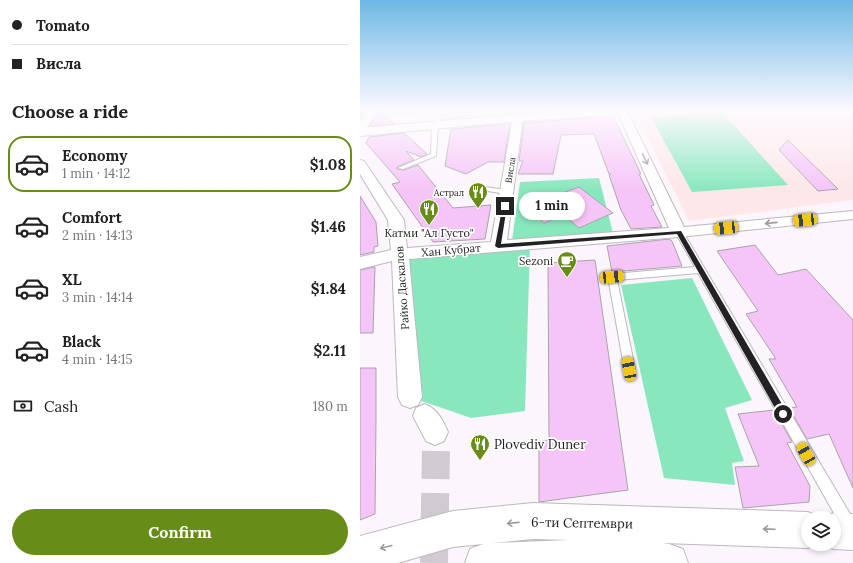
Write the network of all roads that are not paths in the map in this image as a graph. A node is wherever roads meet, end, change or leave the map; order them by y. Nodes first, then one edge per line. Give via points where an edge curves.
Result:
1 (435, 137) edge
2 (515, 137) edge
3 (634, 137) edge
4 (360, 164) edge
5 (401, 168) dead end
6 (477, 188) dead end
7 (507, 192) junction
8 (853, 215) edge
9 (679, 232) junction
10 (498, 246) junction
11 (400, 254) junction
12 (360, 263) edge
13 (701, 270) junction
14 (629, 369) dead end
15 (410, 397) dead end
16 (801, 530) edge
17 (848, 532) edge
18 (360, 555) edge
19 (484, 563) edge
20 (669, 563) edge

1 - 5 lane via 434,155
2 - 7 street, Висла
3 -> 9 street
4 - 11 street, Райко Даскалов via 396,220
6 - 7 lane
7 - 10 street, Висла
8 -> 9 street, Хан Кубрат
9 - 10 street, Хан Кубрат
9 - 13 lane
10 - 11 street, Хан Кубрат
11 - 12 street, Хан Кубрат
11 - 15 street, Райко Даскалов
13 - 14 lane via 612,277
13 - 17 lane
16 -> 18 street, 6-ти Септември via 532,521 453,529
19 - 20 street via 530,559 623,559

